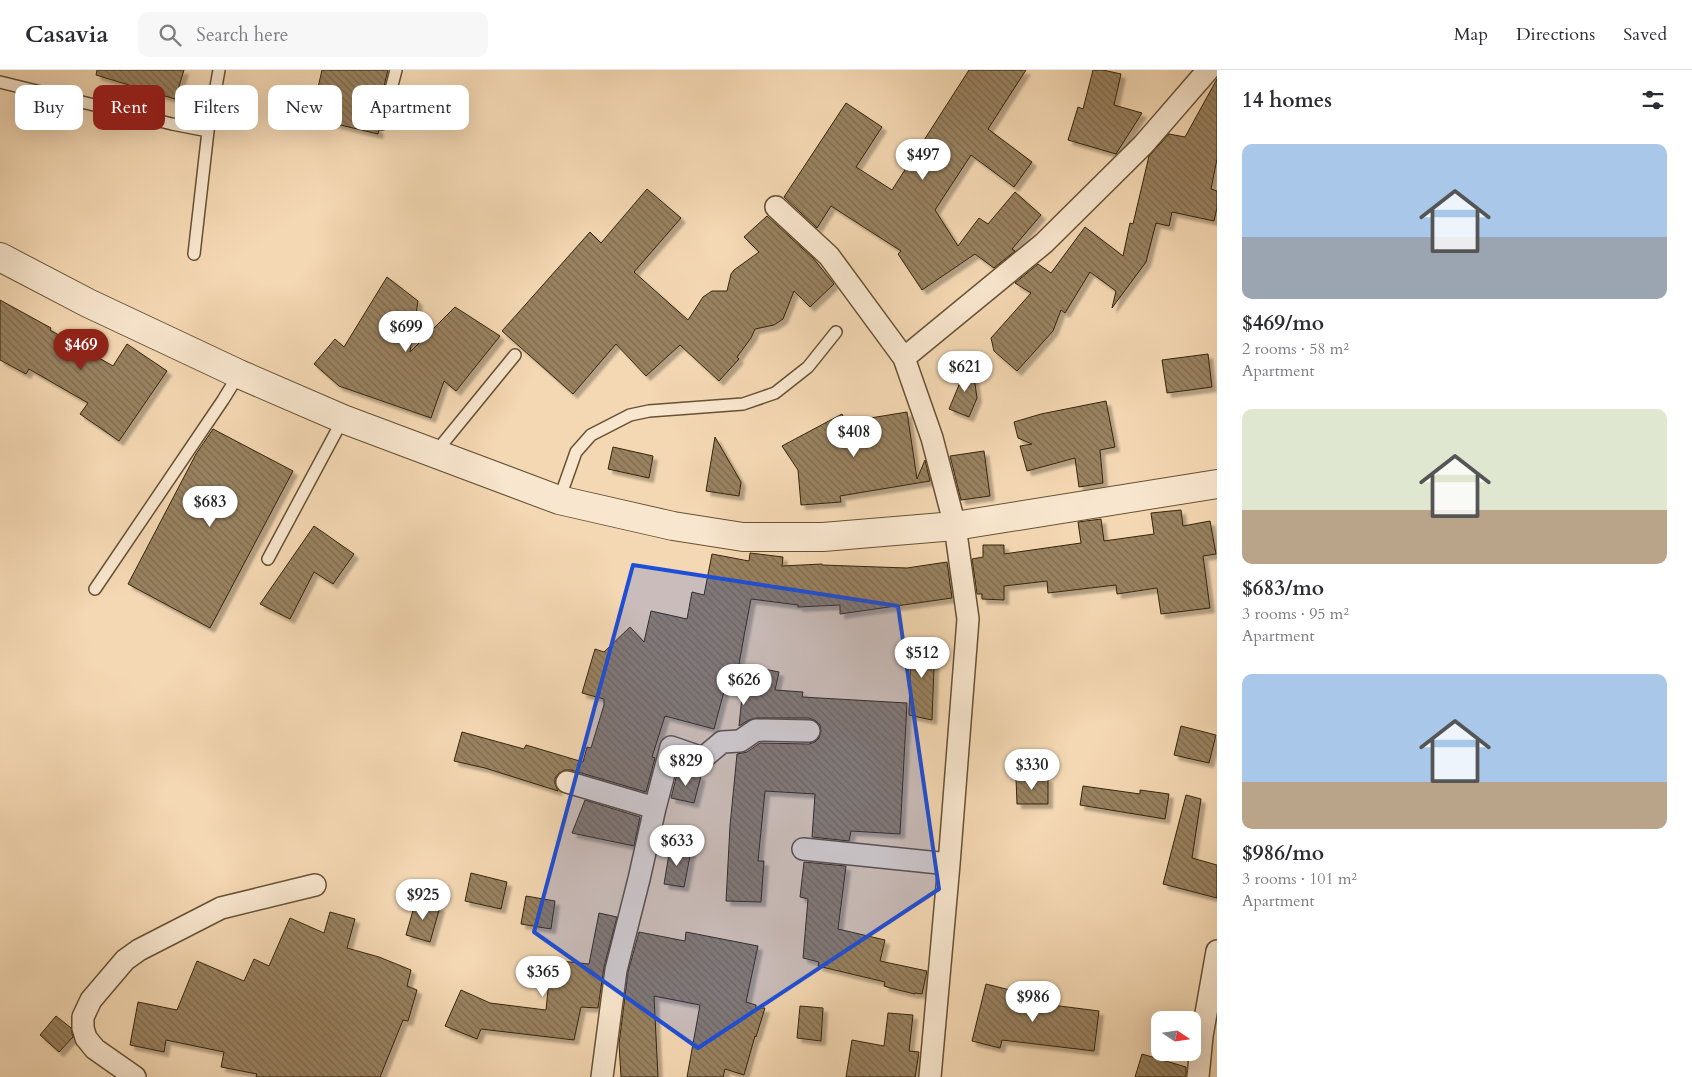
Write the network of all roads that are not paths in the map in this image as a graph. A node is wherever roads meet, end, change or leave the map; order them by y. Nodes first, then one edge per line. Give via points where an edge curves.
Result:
1 (219, 70) edge
2 (396, 70) edge
3 (1208, 70) edge
4 (0, 82) edge
5 (392, 85) edge
6 (208, 131) junction
7 (776, 207) dead end
8 (194, 254) dead end
9 (0, 257) edge
10 (836, 332) dead end
11 (515, 355) dead end
12 (904, 358) junction
13 (239, 374) junction
14 (343, 419) junction
15 (435, 453) junction
16 (1217, 484) edge
17 (560, 500) junction
18 (955, 526) junction
19 (268, 559) dead end
20 (95, 589) dead end
21 (809, 731) dead end
22 (567, 782) dead end
23 (655, 808) junction
24 (803, 849) dead end
25 (950, 864) junction
26 (314, 886) dead end
27 (1217, 951) edge
28 (1212, 1006) edge
29 (136, 1077) edge
30 (602, 1077) edge
31 (930, 1077) edge
32 (1198, 1077) edge

1 - 6 lane
2 - 5 lane
3 - 12 street via 1143,145 1044,243
4 - 6 lane
6 - 8 lane
7 - 12 street via 829,256
9 - 13 street via 88,303
10 - 17 lane via 808,367 775,393 743,404 630,415 591,435 576,452
11 - 15 lane
12 - 18 street via 932,438
13 - 14 street
13 - 20 lane
14 - 15 street
14 - 19 lane
15 - 17 street
16 - 18 street
17 - 18 street via 673,526 743,537 823,537
18 - 25 street via 968,619
21 - 23 street via 756,730 740,741 722,742 702,758 671,747
22 - 23 street
23 - 30 street via 616,970
24 - 25 street
25 - 31 street
26 - 29 street via 221,908 125,960 92,1000 83,1017 83,1028 95,1050
27 - 28 street
28 - 32 street via 1202,1036

